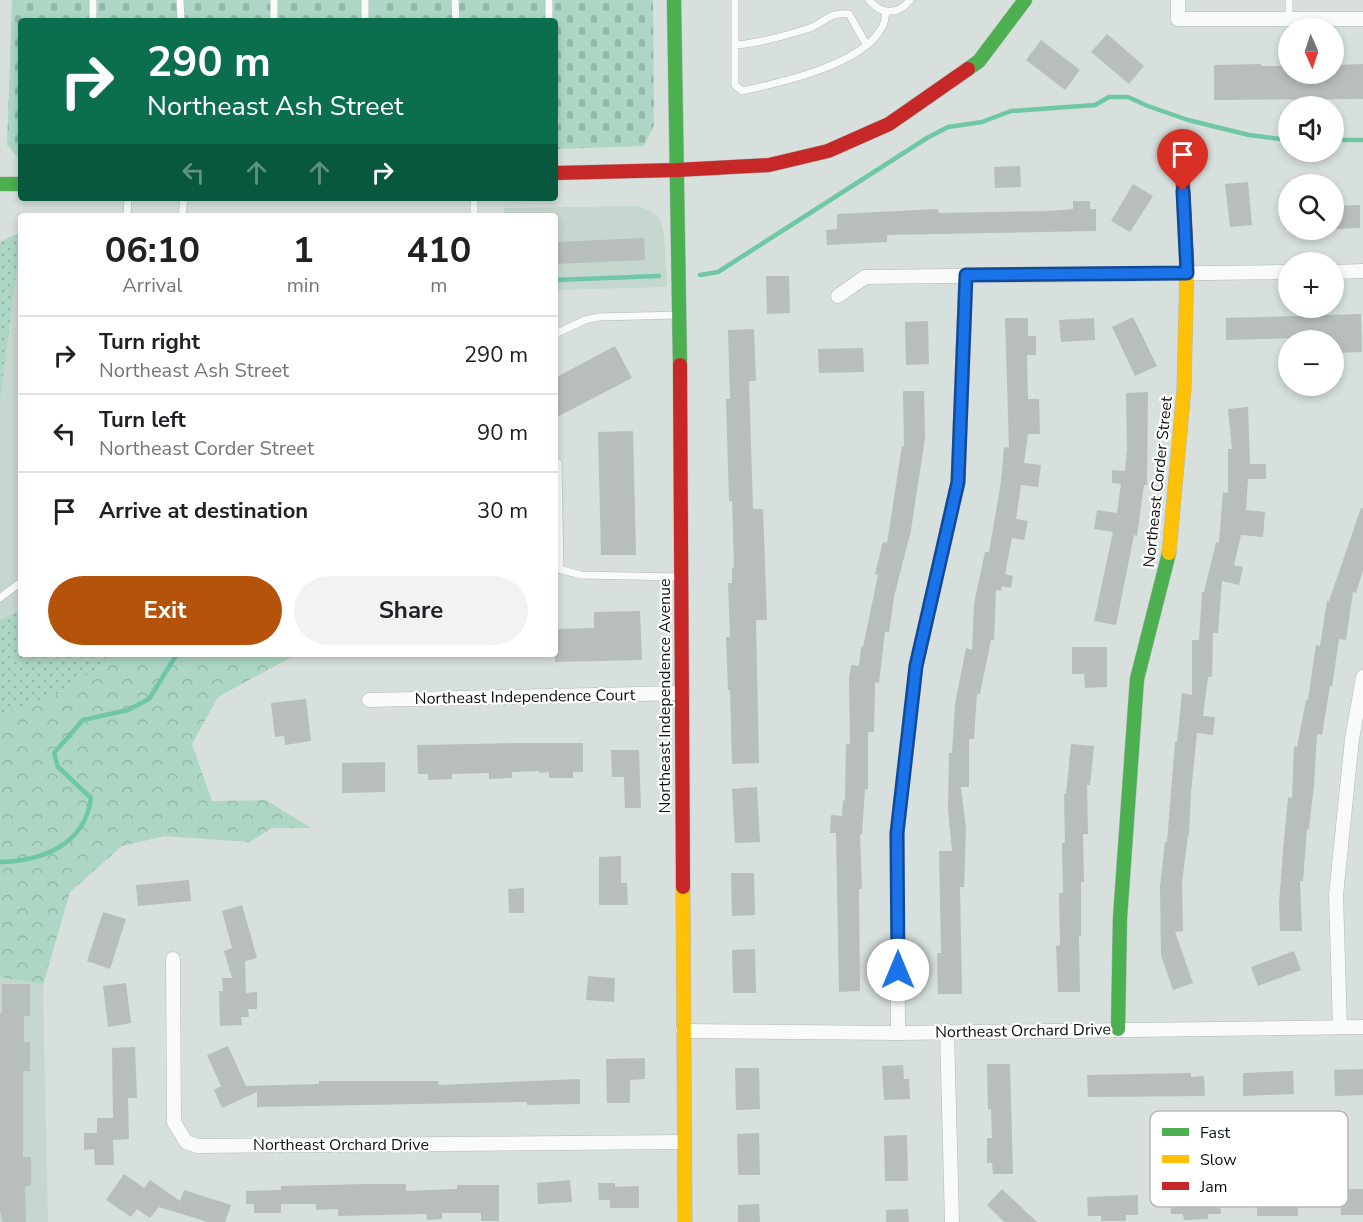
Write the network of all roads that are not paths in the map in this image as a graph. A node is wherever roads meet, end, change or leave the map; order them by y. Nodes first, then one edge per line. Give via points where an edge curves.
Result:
1 (93, 0) edge
2 (180, 0) edge
3 (274, 0) edge
4 (365, 0) edge
5 (455, 0) edge
6 (549, 0) edge
7 (674, 0) edge
8 (736, 0) edge
9 (869, 0) edge
10 (910, 0) edge
11 (1024, 0) edge
12 (1178, 0) edge
13 (1288, 0) edge
14 (886, 11) junction
15 (93, 18) edge
16 (181, 18) edge
17 (274, 18) edge
18 (365, 18) edge
19 (456, 18) edge
20 (549, 18) edge
21 (1288, 18) edge
22 (1278, 19) edge
23 (1344, 19) edge
24 (1363, 19) edge
25 (866, 44) junction
26 (735, 45) junction
27 (1181, 150) dead end
28 (677, 170) junction
29 (558, 173) edge
30 (0, 184) edge
31 (18, 184) edge
32 (1363, 271) edge
33 (1278, 272) edge
34 (1344, 272) edge
35 (1187, 273) junction
36 (966, 275) junction
37 (838, 296) dead end
38 (680, 315) junction
39 (558, 333) edge
40 (558, 569) edge
41 (681, 577) junction
42 (18, 584) edge
43 (0, 598) edge
44 (1363, 677) edge
45 (682, 693) junction
46 (369, 700) dead end
47 (173, 959) dead end
48 (1340, 1027) junction
49 (1363, 1027) edge
50 (1118, 1029) junction
51 (683, 1031) junction
52 (947, 1031) junction
53 (898, 1033) junction
54 (684, 1142) junction
55 (685, 1222) edge
56 (952, 1222) edge

1 - 15 lane
2 - 16 lane
3 - 17 lane
4 - 18 lane
5 - 19 lane
6 - 20 lane
7 - 28 street, Northeast Independence Avenue
8 - 26 lane
9 - 14 lane
10 - 14 lane via 901,9
11 - 28 street via 979,61 889,124 828,151 769,165
12 - 22 street via 1178,19
13 - 21 lane
14 - 25 lane via 881,31
23 - 24 street
25 - 26 lane via 849,14 836,13 779,38
25 - 26 lane via 823,69 742,91 735,85
27 - 35 street, Northeast Corder Street
28 - 29 street
28 - 38 street, Northeast Independence Avenue
30 - 31 street
32 - 34 street
33 - 35 street
35 - 36 street
35 - 50 street, Northeast Corder Street via 1184,389 1168,560 1137,679 1120,918
36 - 37 street via 865,278
36 - 53 street via 958,482 916,666 897,833
38 - 39 lane via 599,317
38 - 41 street, Northeast Independence Avenue
40 - 41 lane via 581,575
41 - 45 street, Northeast Independence Avenue
42 - 43 lane
44 - 48 street via 1352,739 1336,895
45 - 46 street, Northeast Independence Court
45 - 51 street, Northeast Independence Avenue
47 - 54 street, Northeast Orchard Drive via 174,1122 186,1142 198,1146
48 - 49 street, Northeast Orchard Drive
48 - 50 street, Northeast Orchard Drive
50 - 52 street, Northeast Orchard Drive
51 - 53 street, Northeast Orchard Drive
51 - 54 street, Northeast Independence Avenue
52 - 53 street, Northeast Orchard Drive
52 - 56 street
54 - 55 street, Northeast Independence Avenue

